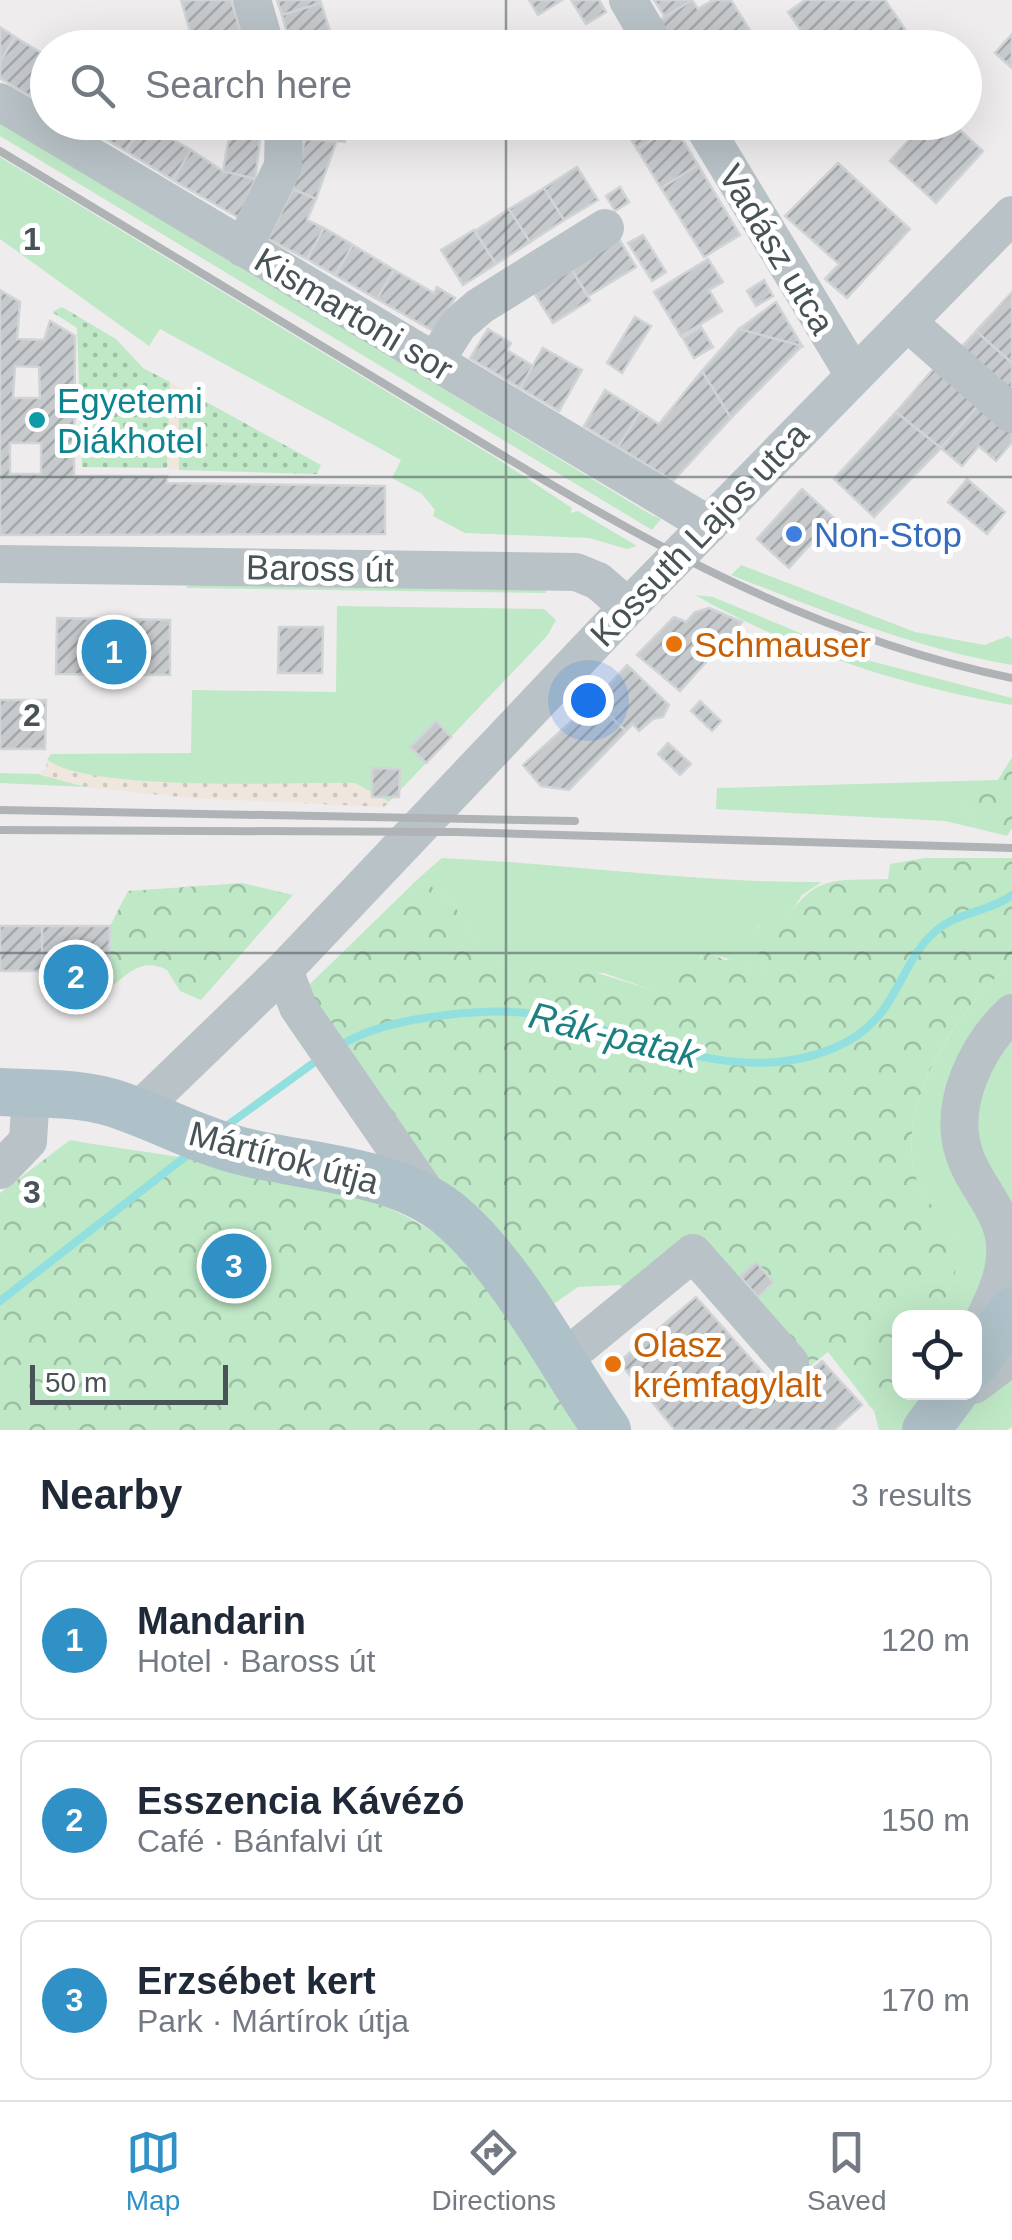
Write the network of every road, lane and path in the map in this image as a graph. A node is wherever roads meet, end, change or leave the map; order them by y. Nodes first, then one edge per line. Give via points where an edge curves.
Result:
1 (252, 0) edge
2 (628, 0) edge
3 (261, 30) edge
4 (646, 30) edge
5 (0, 102) edge
6 (30, 120) edge
7 (63, 140) edge
8 (284, 140) edge
9 (712, 140) edge
10 (1012, 215) edge
11 (605, 228) dead end
12 (243, 248) junction
13 (907, 322) junction
14 (436, 362) junction
15 (854, 375) junction
16 (1012, 414) edge
17 (709, 525) junction
18 (0, 564) edge
19 (628, 607) junction
20 (284, 970) junction
21 (1012, 1013) edge
22 (16, 1093) edge
23 (961, 1096) junction
24 (138, 1112) junction
25 (0, 1170) edge
26 (1012, 1181) edge
27 (431, 1200) junction
28 (1012, 1312) edge
29 (982, 1323) edge
30 (581, 1345) dead end
31 (982, 1353) edge
32 (1012, 1356) edge
33 (790, 1363) dead end
34 (982, 1378) edge
35 (607, 1430) edge

1 - 3 street
2 - 4 street
5 - 6 street, Kismartoni sor
7 - 12 street, Kismartoni sor
8 - 12 street via 283,166
9 - 15 street, Vadász utca
10 - 13 street, Kossuth Lajos utca
11 - 14 street via 480,306
12 - 14 street, Kismartoni sor
13 - 15 street, Kossuth Lajos utca
13 - 16 street
14 - 17 street, Kismartoni sor
15 - 17 street, Kossuth Lajos utca
17 - 19 street, Kossuth Lajos utca
18 - 19 street, Baross út via 449,554 581,573
19 - 20 street, Kossuth Lajos utca
20 - 24 street, Kossuth Lajos utca
20 - 27 street, Mártírok útja via 292,995
21 - 23 street via 998,1026
22 - 24 main road, Mártírok útja via 83,1096
22 - 25 street via 28,1141
23 - 26 street via 970,1136 990,1165
23 - 29 street via 964,1152 1005,1244 1001,1282
24 - 27 main road, Mártírok útja via 239,1150 377,1180
27 - 35 main road, Mártírok útja via 492,1260
28 - 31 main road
30 - 33 street via 694,1253
32 - 34 street

